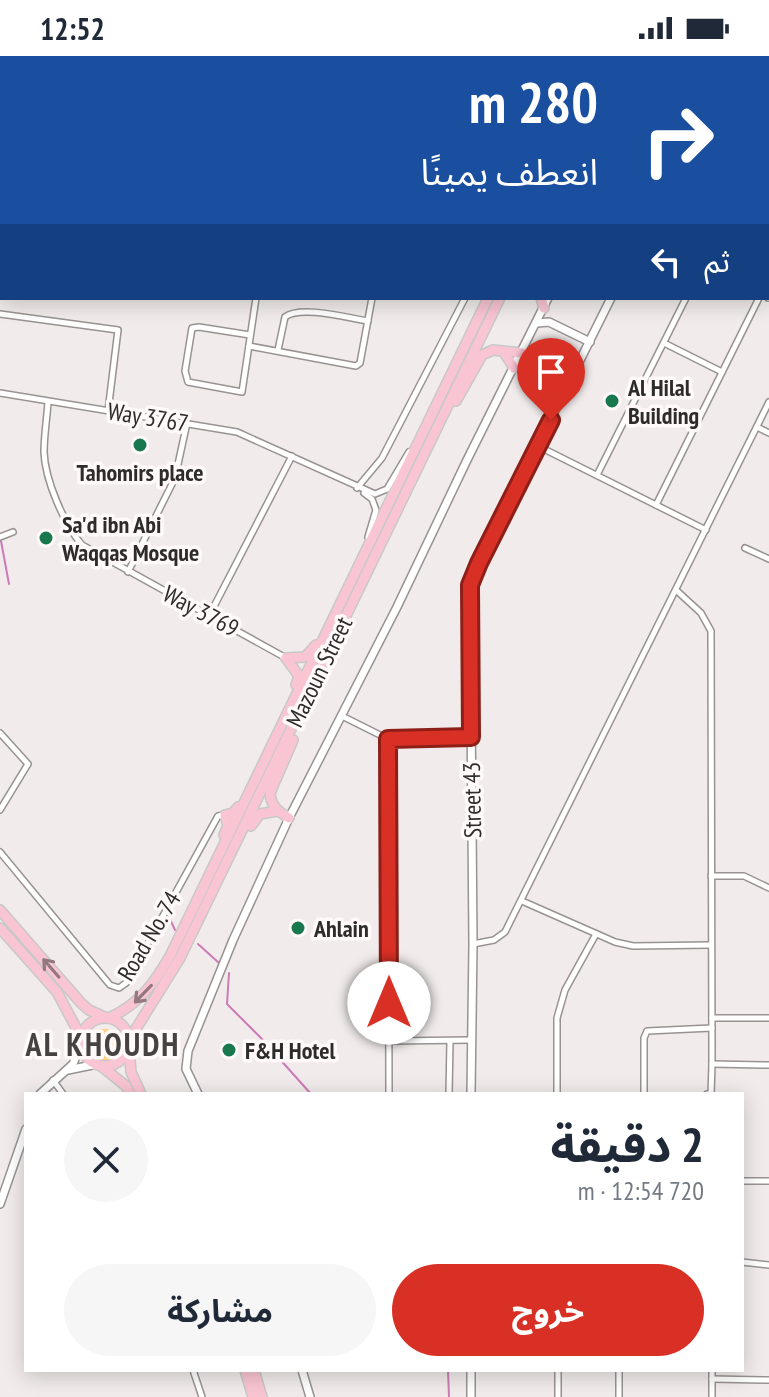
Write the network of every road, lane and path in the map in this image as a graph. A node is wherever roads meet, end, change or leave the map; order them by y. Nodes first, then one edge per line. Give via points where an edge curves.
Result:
1 (256, 300) edge
2 (372, 300) edge
3 (464, 300) edge
4 (487, 300) edge
5 (499, 300) edge
6 (610, 300) edge
7 (685, 300) edge
8 (758, 300) edge
9 (544, 301) edge
10 (0, 314) edge
11 (368, 321) junction
12 (549, 322) junction
13 (536, 323) junction
14 (250, 335) junction
15 (590, 342) junction
16 (664, 343) junction
17 (249, 346) junction
18 (278, 350) junction
19 (504, 352) junction
20 (522, 353) junction
21 (514, 368) junction
22 (722, 372) junction
23 (0, 393) edge
24 (48, 402) junction
25 (769, 402) edge
26 (108, 411) junction
27 (187, 423) junction
28 (757, 427) junction
29 (769, 433) edge
30 (427, 436) junction
31 (538, 446) junction
32 (292, 456) junction
33 (597, 475) junction
34 (357, 488) junction
35 (656, 505) junction
36 (706, 530) junction
37 (13, 532) dead end
38 (0, 537) edge
39 (745, 548) dead end
40 (769, 559) edge
41 (359, 566) junction
42 (128, 572) junction
43 (676, 590) junction
44 (339, 608) junction
45 (209, 616) junction
46 (286, 658) junction
47 (301, 710) junction
48 (342, 716) junction
49 (0, 733) edge
50 (471, 737) junction
51 (388, 739) junction
52 (270, 747) junction
53 (0, 810) edge
54 (277, 811) junction
55 (225, 815) junction
56 (289, 818) junction
57 (0, 852) edge
58 (215, 863) junction
59 (711, 876) junction
60 (769, 888) edge
61 (214, 889) junction
62 (522, 901) junction
63 (0, 910) edge
64 (0, 928) edge
65 (596, 934) junction
66 (473, 944) junction
67 (711, 945) junction
68 (108, 1018) junction
69 (712, 1018) junction
70 (769, 1018) edge
71 (712, 1028) junction
72 (82, 1040) junction
73 (471, 1040) junction
74 (129, 1041) junction
75 (389, 1041) junction
76 (450, 1041) junction
77 (97, 1064) junction
78 (712, 1064) junction
79 (769, 1065) edge
80 (62, 1073) junction
81 (53, 1080) junction
82 (42, 1092) edge
83 (62, 1092) edge
84 (129, 1092) edge
85 (140, 1092) edge
86 (197, 1092) edge
87 (389, 1092) edge
88 (449, 1092) edge
89 (471, 1092) edge
90 (557, 1092) edge
91 (644, 1092) edge
92 (711, 1092) edge
93 (24, 1135) edge
94 (744, 1181) edge
95 (769, 1181) edge
96 (0, 1204) edge
97 (744, 1262) edge
98 (769, 1265) edge
99 (194, 1372) edge
100 (246, 1372) edge
101 (255, 1372) edge
102 (303, 1372) edge
103 (471, 1372) edge
104 (558, 1372) edge
105 (619, 1372) edge
106 (712, 1372) edge
107 (712, 1379) junction
108 (769, 1380) edge
109 (202, 1397) edge
110 (253, 1397) edge
111 (262, 1397) edge
112 (310, 1397) edge
113 (471, 1397) edge
114 (558, 1397) edge
115 (619, 1397) edge
116 (712, 1397) edge

1 - 14 street
2 - 11 street
3 - 34 street via 382,458
4 - 30 main road, Mazoun Street
5 - 30 main road, Mazoun Street
6 - 15 street, Street 43
7 - 16 street
8 - 22 street
9 - 12 street
9 - 13 street
10 - 26 street via 118,330
11 - 18 street via 290,313
11 - 18 street via 356,366
12 - 13 street
12 - 15 street
13 - 20 street
14 - 17 street
14 - 17 street via 192,328 188,382 242,392
15 - 31 street, Street 43
16 - 22 street
16 - 33 street
17 - 18 street
19 - 20 main road
19 - 21 main road
19 - 30 main road via 489,351 479,358 443,427
20 - 21 street
21 - 48 street
22 - 35 street
23 - 24 street, Way 3767
24 - 26 street, Way 3767
24 - 42 street, Way 3769 via 47,473 69,528 82,545
25 - 28 street
26 - 27 street, Way 3767
27 - 32 street, Way 3767 via 237,432
27 - 42 street via 175,478
28 - 29 street
28 - 36 street
30 - 34 street via 387,489 375,494
30 - 41 main road, Mazoun Street
30 - 47 main road, Mazoun Street
31 - 33 street
31 - 50 street, Street 43 via 470,585
32 - 34 street, Way 3767
32 - 45 street
33 - 35 street
34 - 41 street via 372,499 376,510
35 - 36 street
36 - 43 street
37 - 38 street
39 - 40 street
41 - 44 main road, Mazoun Street
42 - 45 street, Way 3769
43 - 59 street via 701,613 711,631
43 - 62 street
44 - 46 main road via 312,652
44 - 52 main road, Mazoun Street
45 - 46 street, Way 3769
46 - 52 main road via 299,676
47 - 54 main road via 271,790
47 - 61 main road, Mazoun Street
48 - 51 street
48 - 56 street
49 - 53 street via 28,764
50 - 51 street
50 - 66 street, Street 43
51 - 75 street
52 - 55 main road via 237,808
52 - 58 main road, Mazoun Street
54 - 56 main road
54 - 61 main road via 256,816 227,875
55 - 57 street, Road No. 74 via 218,816 119,988 110,985 71,941
55 - 58 main road via 228,826
56 - 86 street via 188,1051 186,1069
58 -> 68 main road, Mazoun Street via 156,980 137,1002
59 - 60 street via 744,876
59 - 67 street
61 - 74 main road, Mazoun Street via 170,977
62 - 65 street
62 - 66 street via 500,938
68 -> 63 main road via 81,1003
64 - 72 main road via 57,992
65 - 67 street via 633,946
65 - 90 street via 565,990 557,1018
66 - 73 street, Street 43
67 - 69 street
68 - 72 main road via 93,1021
68 - 74 main road via 123,1026
69 - 70 street
69 - 71 street
71 - 78 street
71 - 91 street via 647,1031
72 - 77 main road via 85,1055
72 - 80 street via 77,1059
73 - 76 street
73 - 89 street, Street 43
74 - 77 main road via 119,1061
74 - 85 main road via 129,1064
75 - 76 street
75 - 87 street
76 - 88 street
77 - 80 street
77 - 84 main road
78 - 79 street
78 - 92 street
80 - 81 street
81 - 82 street
81 - 83 street
93 - 96 street
94 - 95 street
97 - 98 street
99 - 109 street
100 - 110 main road
101 - 111 main road
102 - 112 street
103 - 113 street
104 - 114 street
105 - 115 street
106 - 107 street
107 - 108 street
107 - 116 street

